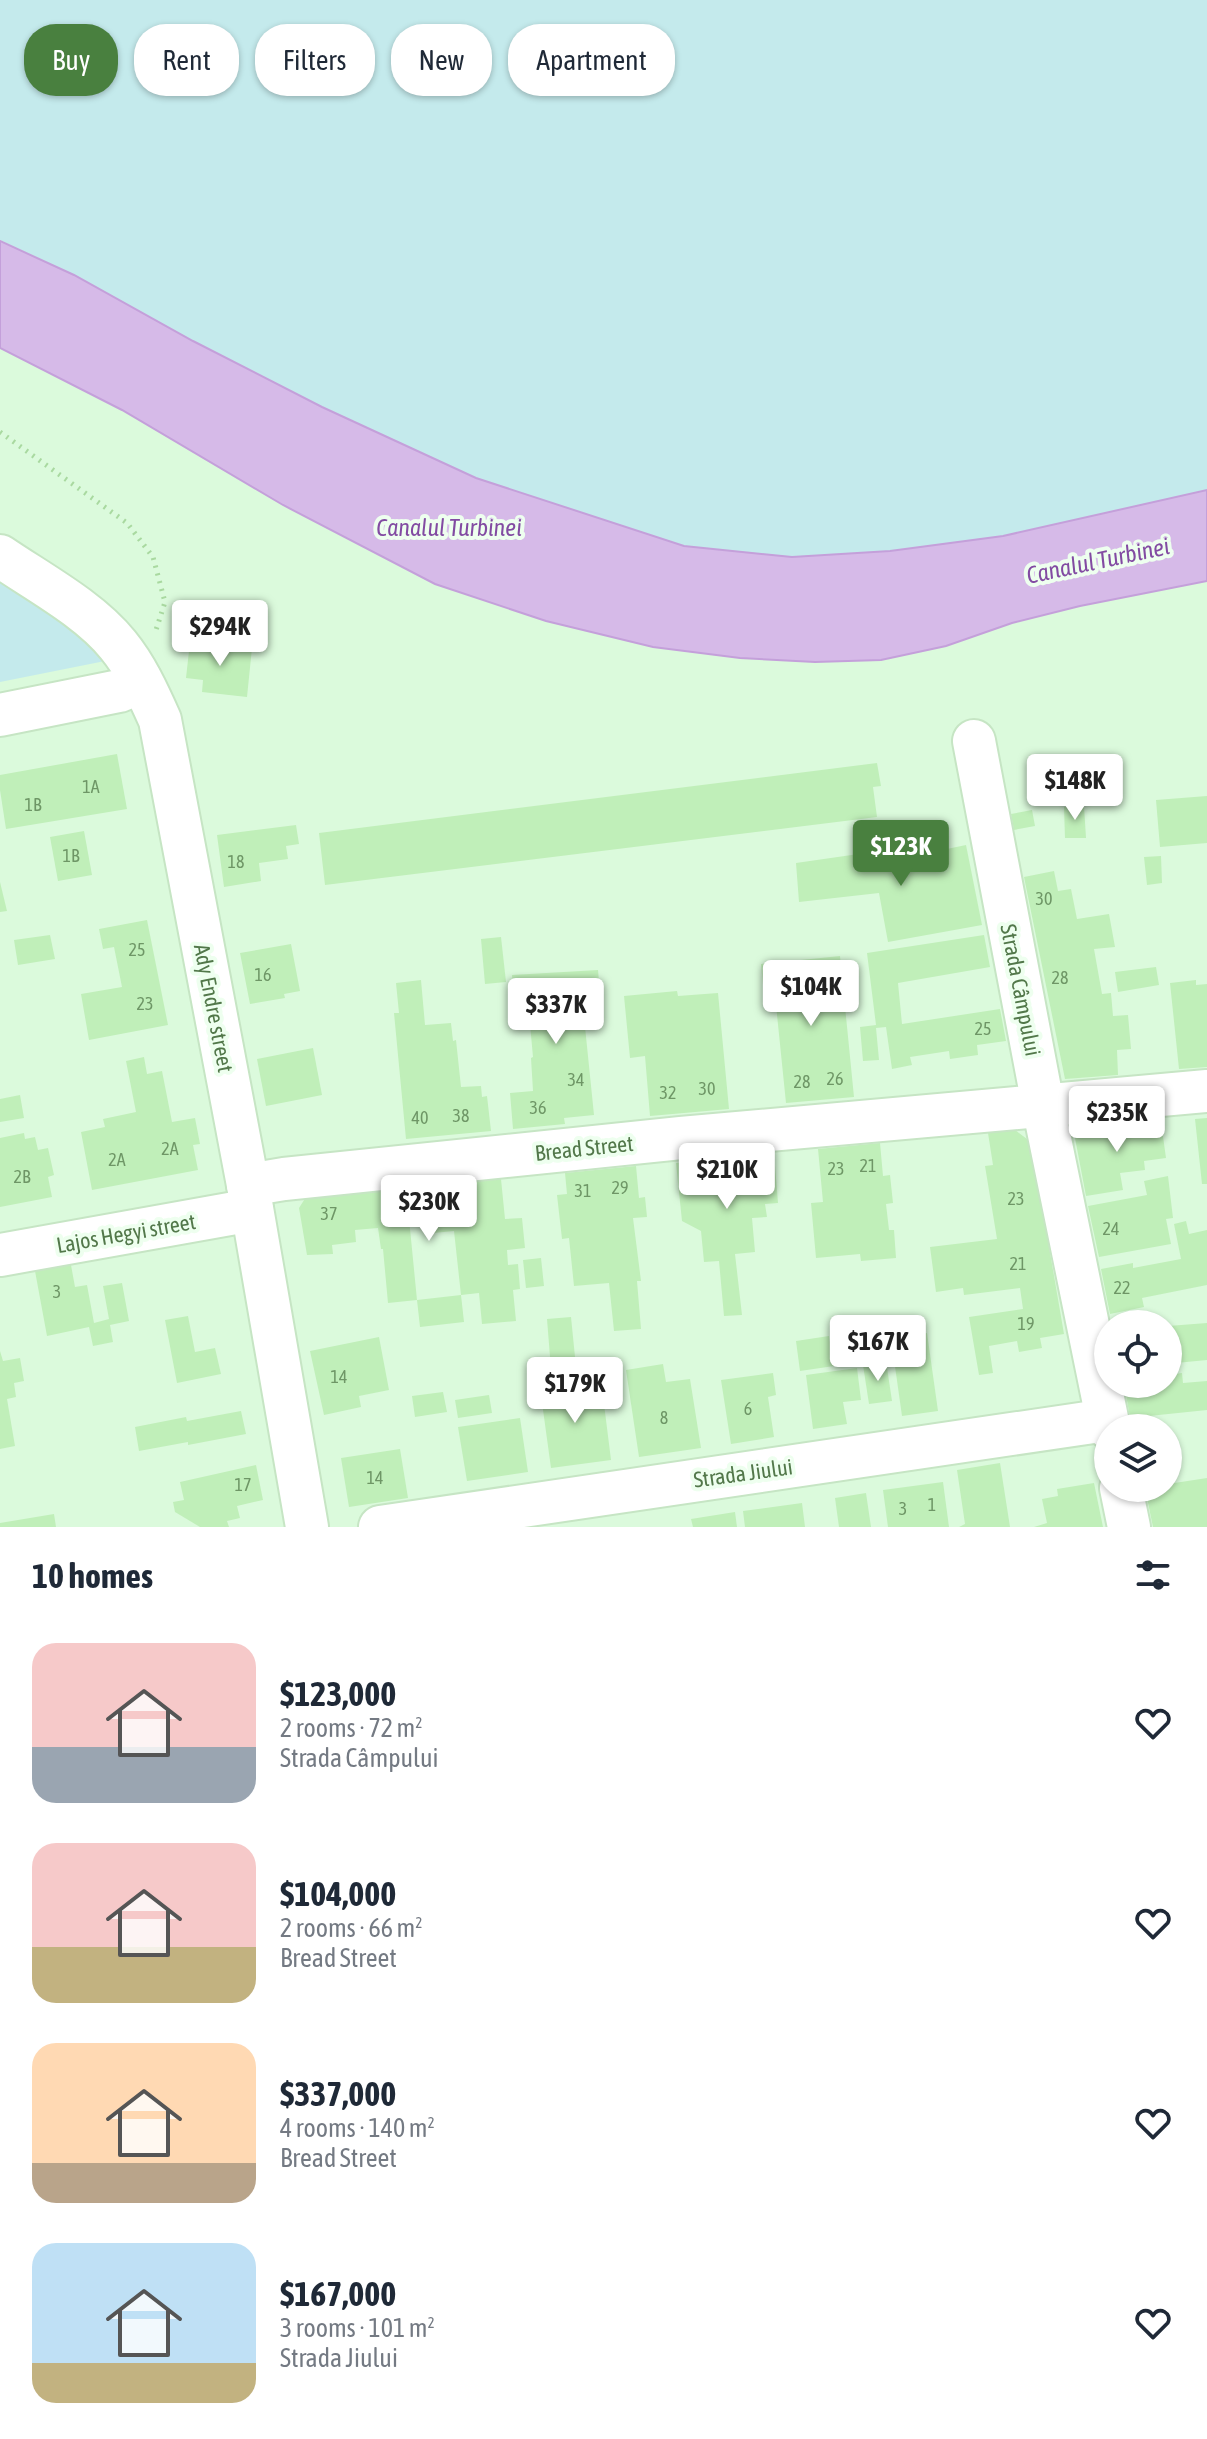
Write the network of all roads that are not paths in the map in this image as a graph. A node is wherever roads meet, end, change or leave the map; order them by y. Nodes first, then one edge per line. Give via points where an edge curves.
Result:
1 (0, 556) edge
2 (140, 679) junction
3 (0, 715) edge
4 (974, 741) dead end
5 (1207, 1091) edge
6 (1043, 1105) junction
7 (250, 1197) junction
8 (0, 1255) edge
9 (1106, 1414) edge
10 (1094, 1426) edge
11 (1124, 1502) edge
12 (307, 1527) edge
13 (380, 1527) edge
14 (1129, 1527) edge

1 - 2 street, Ady Endre street via 93,620 117,643
2 - 3 street via 119,691
2 - 7 street, Ady Endre street via 160,720
4 - 6 street, Strada Câmpului
5 - 6 street, Bread Street
6 - 7 street, Bread Street via 284,1179
6 - 9 street, Strada Câmpului
7 - 8 street, Lajos Hegyi street
7 - 12 street, Ady Endre street
10 - 13 street, Strada Jiului
11 - 14 street

